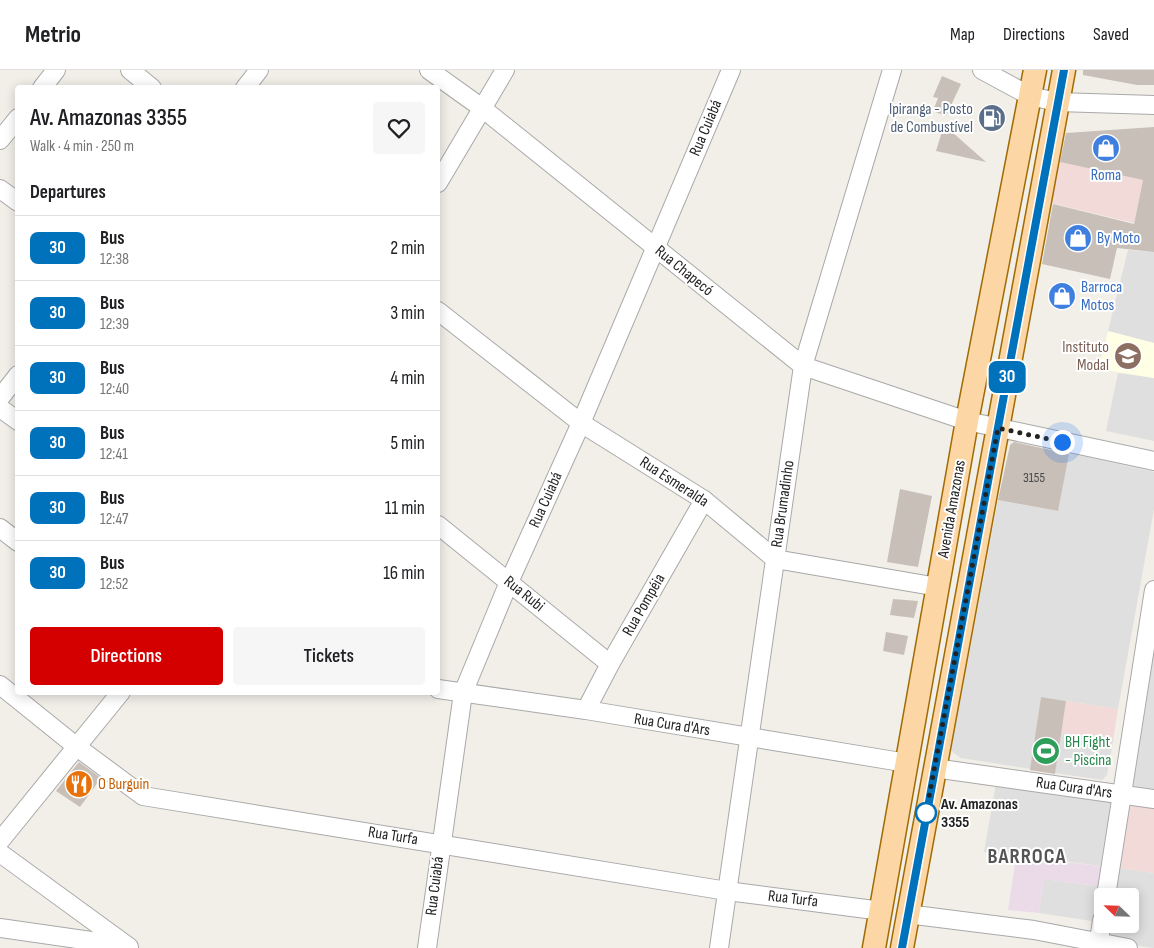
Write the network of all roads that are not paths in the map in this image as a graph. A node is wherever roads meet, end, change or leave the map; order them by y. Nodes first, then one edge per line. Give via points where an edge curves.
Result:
1 (56, 70) edge
2 (130, 70) edge
3 (259, 70) edge
4 (429, 70) edge
5 (505, 70) edge
6 (731, 70) edge
7 (892, 70) edge
8 (982, 70) edge
9 (1035, 70) edge
10 (1064, 70) edge
11 (44, 85) edge
12 (148, 85) edge
13 (248, 85) edge
14 (1030, 96) junction
15 (1057, 102) junction
16 (1154, 105) edge
17 (482, 108) junction
18 (15, 122) edge
19 (0, 140) edge
20 (440, 180) edge
21 (0, 189) edge
22 (15, 200) edge
23 (654, 248) junction
24 (440, 313) edge
25 (803, 366) junction
26 (15, 379) edge
27 (0, 398) edge
28 (0, 408) edge
29 (15, 419) edge
30 (967, 421) junction
31 (580, 423) junction
32 (998, 428) junction
33 (1154, 461) edge
34 (704, 500) junction
35 (440, 527) edge
36 (0, 528) edge
37 (15, 540) edge
38 (776, 559) junction
39 (509, 582) junction
40 (938, 587) junction
41 (1154, 590) edge
42 (610, 664) junction
43 (0, 684) edge
44 (440, 689) edge
45 (462, 693) junction
46 (119, 695) edge
47 (586, 710) junction
48 (749, 737) junction
49 (77, 747) junction
50 (906, 763) junction
51 (934, 768) junction
52 (1122, 794) junction
53 (1154, 799) edge
54 (0, 841) edge
55 (440, 843) junction
56 (0, 853) edge
57 (1107, 888) edge
58 (726, 891) junction
59 (882, 911) junction
60 (907, 914) junction
61 (0, 928) edge
62 (1100, 933) edge
63 (1099, 946) edge
64 (134, 947) edge
65 (427, 948) edge
66 (719, 948) edge
67 (874, 948) edge
68 (902, 948) edge
69 (1128, 948) edge

1 - 11 street
2 - 12 street
3 - 13 street
4 - 17 street, Rua Chapecó
5 - 17 street
6 - 23 street, Rua Cuiabá
7 - 25 street, Rua Brumadinho
8 - 14 street
9 - 14 main road, Avenida Amazonas
10 - 15 main road, Avenida Amazonas
14 - 15 street
14 - 30 main road, Avenida Amazonas
15 - 16 street
15 - 32 main road, Avenida Amazonas
17 - 20 street
17 - 23 street, Rua Chapecó
18 - 19 street
21 - 22 street
23 - 25 street, Rua Chapecó
23 - 31 street, Rua Cuiabá
24 - 31 street, Rua Esmeralda
25 - 30 street, Rua Chapecó
25 - 38 street, Rua Brumadinho
26 - 27 street
28 - 29 street
30 - 32 street, Rua Chapecó
30 - 40 main road, Avenida Amazonas
31 - 34 street, Rua Esmeralda
31 - 39 street, Rua Cuiabá
32 - 33 street, Rua Chapecó
32 - 51 main road, Avenida Amazonas
34 - 38 street, Rua Esmeralda
34 - 42 street, Rua Pompéia
35 - 39 street, Rua Rubi
36 - 37 street
38 - 40 street, Rua Esmeralda
38 - 48 street, Rua Brumadinho
39 - 42 street, Rua Rubi
39 - 45 street, Rua Cuiabá
40 - 50 main road, Avenida Amazonas
41 - 52 street
42 - 47 street, Rua Pompéia
43 - 49 street, Rua Turfa
44 - 45 street, Rua Cura d'Ars
45 - 47 street, Rua Cura d'Ars
45 - 55 street, Rua Cuiabá
46 - 49 street
47 - 48 street, Rua Cura d'Ars
48 - 50 street, Rua Cura d'Ars
48 - 58 street, Rua Brumadinho
49 - 54 street
49 - 55 street, Rua Turfa via 143,796
50 - 59 main road, Avenida Amazonas
51 - 52 street, Rua Cura d'Ars
51 - 60 main road, Avenida Amazonas
52 - 53 street, Rua Cura d'Ars
52 - 57 street
55 - 58 street, Rua Turfa
55 - 65 street, Rua Cuiabá
56 - 64 street
58 - 59 street, Rua Turfa
58 - 66 street, Rua Brumadinho
59 - 67 main road, Avenida Amazonas
60 - 63 street via 1034,930
60 - 68 main road, Avenida Amazonas
61 - 64 street
62 - 63 street
63 - 69 street

